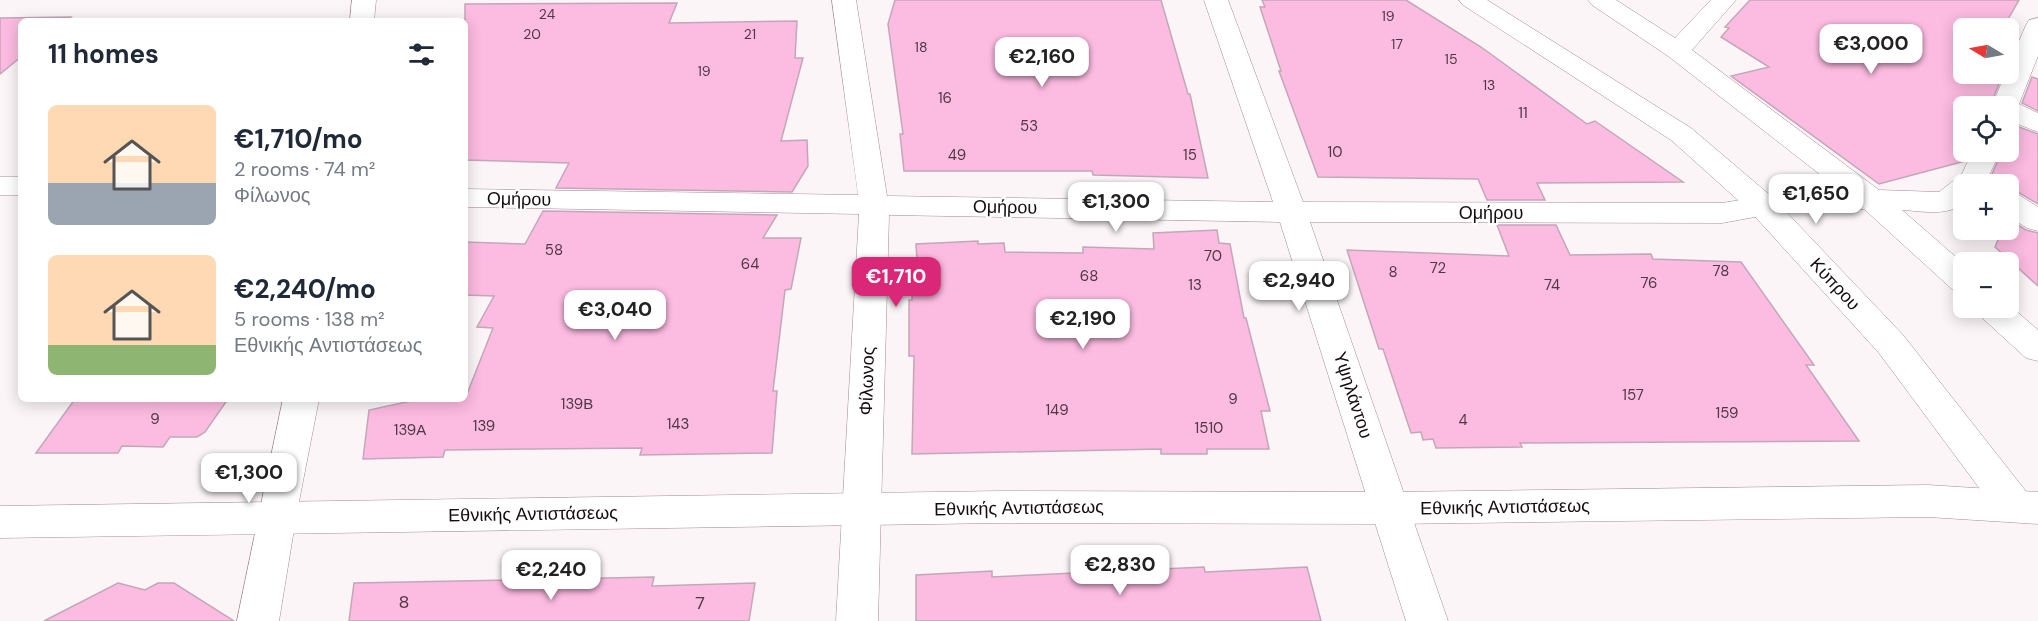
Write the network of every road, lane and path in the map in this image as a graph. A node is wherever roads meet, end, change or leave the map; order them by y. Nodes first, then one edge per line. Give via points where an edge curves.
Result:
1 (364, 0) edge
2 (844, 0) edge
3 (1216, 0) edge
4 (1471, 0) edge
5 (1600, 0) edge
6 (1724, 0) edge
7 (362, 18) edge
8 (2038, 25) edge
9 (1677, 51) junction
10 (2011, 96) edge
11 (2019, 114) edge
12 (2038, 124) edge
13 (0, 186) edge
14 (18, 186) edge
15 (1953, 197) edge
16 (468, 198) edge
17 (1871, 199) junction
18 (1760, 203) junction
19 (874, 205) junction
20 (2019, 209) edge
21 (1292, 212) junction
22 (2038, 221) edge
23 (1953, 272) edge
24 (2003, 318) edge
25 (2038, 349) edge
26 (300, 402) edge
27 (2026, 507) edge
28 (1391, 508) junction
29 (863, 511) junction
30 (276, 517) junction
31 (0, 522) edge
32 (258, 621) edge
33 (857, 621) edge
34 (1427, 621) edge

1 - 7 street
2 - 19 street, Φίλωνος
3 - 21 street, Υψηλάντου
4 - 18 street, Κύπρου via 1681,134
5 - 9 street
6 - 9 street
8 - 10 street
9 - 17 street
11 - 12 street
13 - 14 street
15 - 17 street, Ομήρου via 1946,202
16 - 19 street, Ομήρου
17 - 18 street, Ομήρου
17 - 23 street
18 - 21 street, Ομήρου via 1722,213
18 - 27 street, Κύπρου via 1891,344
19 - 21 street, Ομήρου
19 - 29 street, Φίλωνος
20 - 22 street
21 - 28 street, Υψηλάντου
24 - 25 street
26 - 30 street
27 - 28 street, Εθνικής Αντιστάσεως via 1928,501
28 - 29 street, Εθνικής Αντιστάσεως via 1002,507
28 - 34 street, Υψηλάντου
29 - 30 street, Εθνικής Αντιστάσεως
29 - 33 street, Φίλωνος
30 - 31 street, Εθνικής Αντιστάσεως
30 - 32 street

